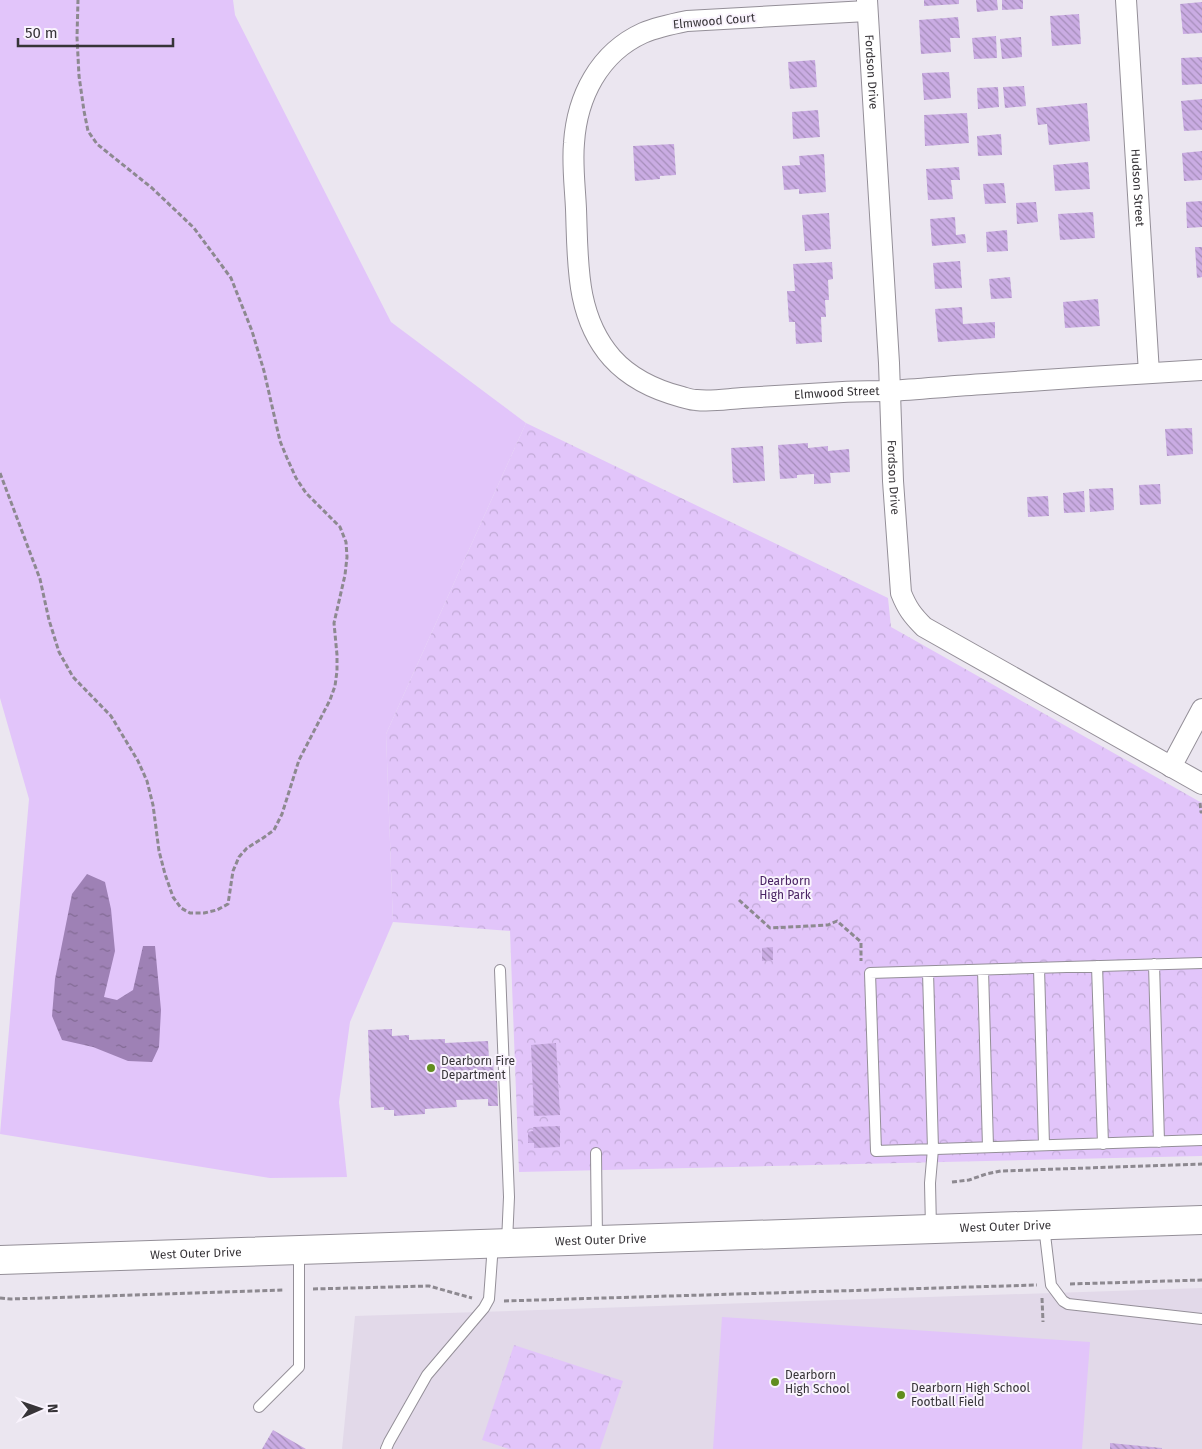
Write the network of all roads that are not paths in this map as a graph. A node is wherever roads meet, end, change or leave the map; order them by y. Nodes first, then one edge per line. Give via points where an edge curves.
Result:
1 (1126, 0) edge
2 (867, 5) edge
3 (577, 237) joint
4 (1202, 370) edge
5 (1149, 373) junction
6 (890, 391) junction
7 (1202, 709) edge
8 (1171, 767) junction
9 (1202, 784) edge
10 (1202, 963) edge
11 (1154, 964) junction
12 (1097, 966) junction
13 (1039, 968) junction
14 (500, 970) dead end
15 (983, 970) junction
16 (928, 972) junction
17 (1202, 1140) edge
18 (1159, 1142) junction
19 (1103, 1144) junction
20 (1044, 1146) junction
21 (988, 1148) junction
22 (933, 1149) junction
23 (596, 1154) dead end
24 (1202, 1220) edge
25 (1044, 1225) junction
26 (931, 1229) junction
27 (597, 1240) junction
28 (500, 1243) junction
29 (299, 1250) junction
30 (0, 1260) edge
31 (1202, 1318) edge
32 (259, 1407) dead end
33 (386, 1449) edge

1 - 5 street, Hudson Street
2 - 3 street, Elmwood Court via 842,13 687,21 665,25 628,41 601,66 578,110 574,146
2 - 6 street, Fordson Drive
3 - 6 street, Elmwood Street via 584,306 599,341 629,373 658,390 696,400
4 - 5 street, Elmwood Street
5 - 6 street, Elmwood Street
6 - 8 street, Fordson Drive via 901,593 912,615 924,627
7 - 8 street
8 - 9 street, Fordson Drive
10 - 11 lane
11 - 12 lane
11 - 18 lane
12 - 13 lane
12 - 19 lane
13 - 15 lane
13 - 20 lane
14 - 28 lane via 509,1197
15 - 16 lane
15 - 21 lane
16 - 22 lane
16 - 22 lane via 870,973 876,1151
17 - 18 lane
18 - 19 lane
19 - 20 lane
20 - 21 lane
21 - 22 lane
22 - 26 lane
23 - 27 lane
24 - 25 main road, West Outer Drive
25 - 26 main road, West Outer Drive
25 - 31 lane via 1051,1285 1068,1304
26 - 27 main road, West Outer Drive
27 - 28 main road, West Outer Drive
28 - 29 main road, West Outer Drive
28 - 33 lane via 489,1299 427,1375
29 - 30 main road, West Outer Drive
29 - 32 lane via 299,1367

